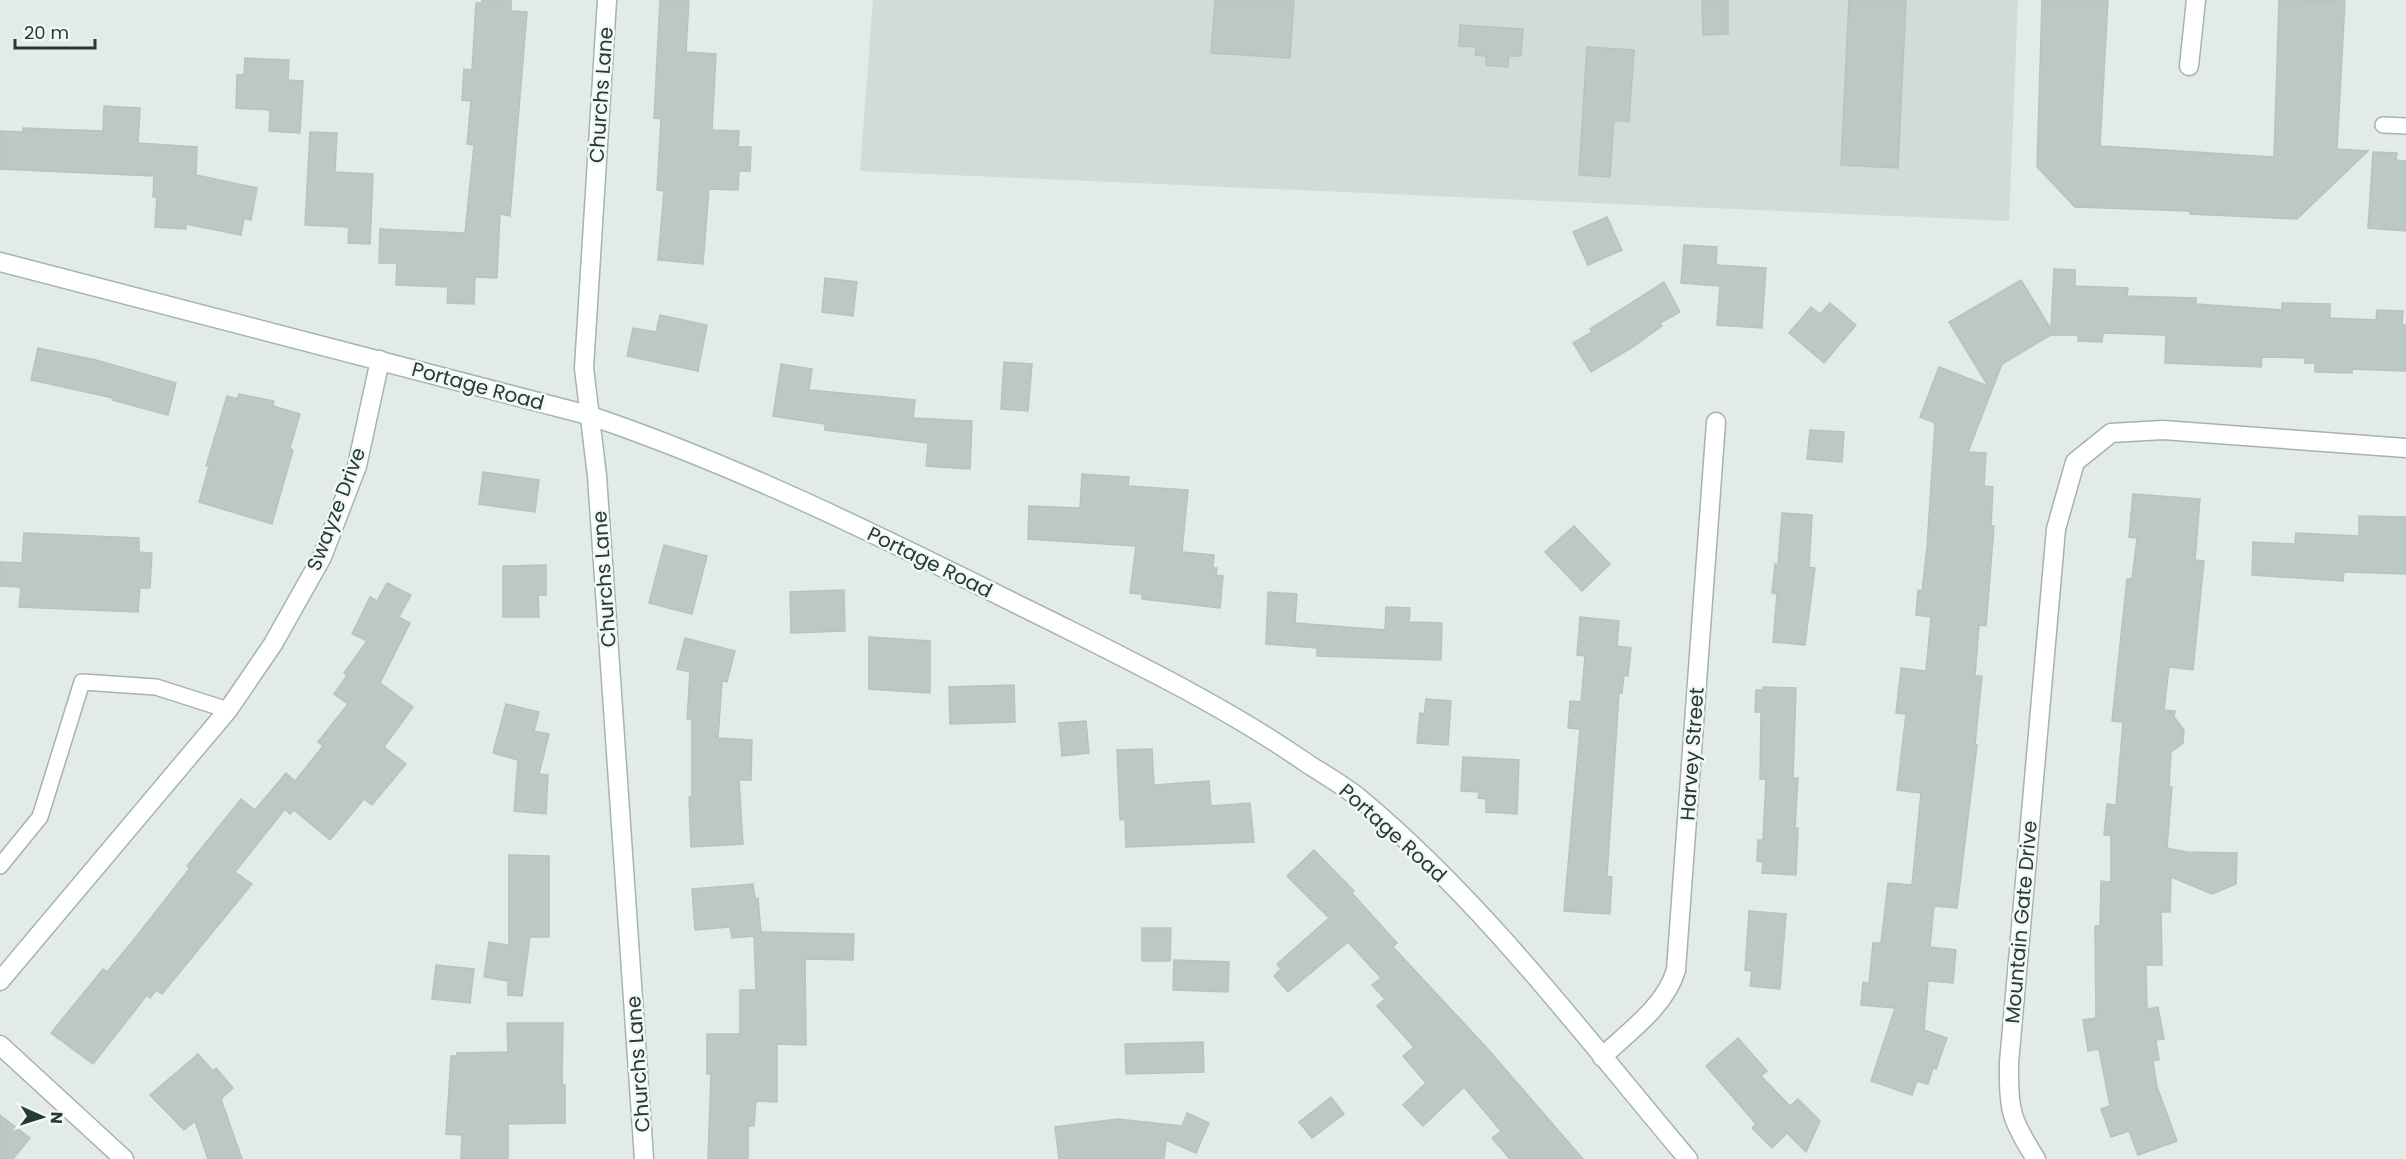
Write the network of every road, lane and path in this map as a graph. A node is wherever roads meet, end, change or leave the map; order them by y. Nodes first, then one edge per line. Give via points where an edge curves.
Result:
1 (607, 0) edge
2 (2196, 0) edge
3 (2190, 66) dead end
4 (2383, 125) dead end
5 (2406, 126) edge
6 (0, 262) edge
7 (380, 360) junction
8 (588, 416) junction
9 (1716, 422) dead end
10 (2406, 448) edge
11 (228, 710) junction
12 (0, 866) edge
13 (0, 981) edge
14 (0, 1045) edge
15 (1602, 1057) junction
16 (124, 1159) edge
17 (644, 1159) edge
18 (1688, 1159) edge
19 (2036, 1159) edge

1 - 8 street, Churchs Lane via 584,368
2 - 3 street
4 - 5 lane
6 - 7 street, Portage Road
7 - 8 street, Portage Road
7 - 11 street, Swayze Drive via 357,466 321,557 273,644
8 - 15 street, Portage Road via 676,446 831,513 1253,725 1358,797 1449,882
8 - 17 street, Churchs Lane via 598,500
9 - 15 street, Harvey Street via 1676,970 1663,1000
10 - 19 street, Mountain Gate Drive via 2163,430 2111,433 2075,462 2056,529 2008,1096 2015,1127
11 - 12 lane via 156,687 82,682 40,817
11 - 13 street, Swayze Drive
14 - 16 street
15 - 18 street, Portage Road

